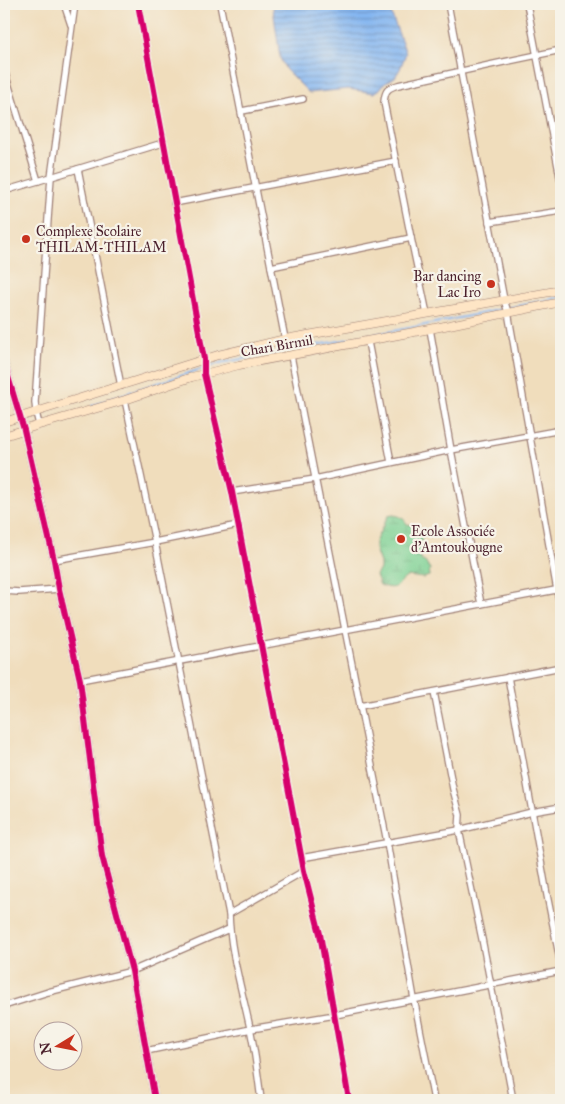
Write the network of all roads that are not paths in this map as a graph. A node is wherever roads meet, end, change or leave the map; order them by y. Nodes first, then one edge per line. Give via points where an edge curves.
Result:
1 (64, 4) edge
2 (75, 4) edge
3 (138, 4) edge
4 (220, 4) edge
5 (448, 4) edge
6 (527, 4) edge
7 (72, 27) junction
8 (561, 50) edge
9 (536, 55) junction
10 (4, 70) edge
11 (461, 71) junction
12 (303, 99) dead end
13 (242, 111) junction
14 (163, 142) junction
15 (396, 161) junction
16 (78, 169) junction
17 (51, 177) junction
18 (38, 180) junction
19 (561, 182) edge
20 (256, 187) junction
21 (4, 191) edge
22 (174, 202) junction
23 (561, 211) edge
24 (489, 222) junction
25 (411, 238) junction
26 (272, 267) junction
27 (561, 290) edge
28 (504, 300) junction
29 (561, 302) edge
30 (508, 312) junction
31 (427, 314) junction
32 (430, 330) junction
33 (285, 339) junction
34 (368, 342) junction
35 (291, 356) junction
36 (204, 359) junction
37 (4, 363) edge
38 (204, 374) junction
39 (121, 386) junction
40 (125, 400) junction
41 (36, 412) junction
42 (20, 417) junction
43 (4, 422) edge
44 (39, 425) junction
45 (24, 430) junction
46 (561, 430) edge
47 (4, 436) edge
48 (529, 436) junction
49 (451, 450) junction
50 (391, 462) junction
51 (315, 478) junction
52 (232, 492) junction
53 (238, 525) junction
54 (155, 542) junction
55 (54, 560) junction
56 (60, 589) junction
57 (559, 590) edge
58 (4, 591) edge
59 (481, 604) junction
60 (561, 609) edge
61 (345, 630) junction
62 (262, 646) junction
63 (179, 662) junction
64 (561, 667) edge
65 (508, 677) junction
66 (80, 680) junction
67 (434, 692) junction
68 (360, 706) junction
69 (561, 807) edge
70 (532, 812) junction
71 (459, 830) junction
72 (386, 842) junction
73 (301, 858) junction
74 (304, 871) junction
75 (229, 914) junction
76 (229, 929) junction
77 (561, 965) edge
78 (132, 971) junction
79 (561, 971) edge
80 (491, 985) junction
81 (414, 999) junction
82 (4, 1006) edge
83 (335, 1015) junction
84 (250, 1029) junction
85 (146, 1051) junction
86 (155, 1100) edge
87 (262, 1100) edge
88 (349, 1100) edge
89 (434, 1100) edge
90 (513, 1100) edge

1 - 7 street
2 - 7 street
3 - 14 street
4 - 13 street
5 - 11 street
6 - 9 street
7 - 17 street
8 - 9 street
9 - 11 street
9 - 19 street
10 - 18 street
11 - 15 street via 390,88 384,94
11 - 24 street
12 - 13 street
13 - 20 street
14 - 16 street
14 - 22 street
15 - 20 street
15 - 25 street
16 - 17 street
16 - 39 street
17 - 18 street
17 - 41 street
18 - 21 street
20 - 22 street
20 - 26 street
22 - 36 street
23 - 24 street
24 - 28 street
25 - 26 street
25 - 31 street
26 - 33 street
27 - 28 street, Chari Birmil
28 - 30 street
28 - 31 street, Chari Birmil
29 - 30 street, Chari Birmil
30 - 32 street, Chari Birmil
30 - 48 street
31 - 33 street, Chari Birmil
32 - 34 street, Chari Birmil
32 - 49 street
33 - 36 street, Chari Birmil
34 - 35 street, Chari Birmil
34 - 50 street
35 - 38 street, Chari Birmil
35 - 51 street
36 - 38 street
36 - 39 street, Chari Birmil
37 - 42 street
38 - 40 street, Chari Birmil
38 - 52 street
39 - 41 street, Chari Birmil
40 - 44 street, Chari Birmil
40 - 54 street
41 - 42 street, Chari Birmil
41 - 44 street
42 - 43 street, Chari Birmil
42 - 45 street
44 - 45 street, Chari Birmil
45 - 47 street, Chari Birmil
45 - 55 street
46 - 48 street
48 - 49 street
48 - 57 street
49 - 50 street
49 - 59 street
50 - 51 street
51 - 52 street
51 - 61 street
52 - 53 street
53 - 54 street
53 - 62 street
54 - 55 street
54 - 63 street
55 - 56 street
56 - 58 street
56 - 66 street
57 - 59 street
57 - 60 street
59 - 61 street
61 - 62 street
61 - 68 street
62 - 63 street
62 - 73 street
63 - 66 street
63 - 75 street
64 - 65 street
65 - 67 street
65 - 70 street
66 - 78 street via 102,856
67 - 68 street
67 - 71 street via 460,815
68 - 72 street
69 - 70 street
70 - 71 street
70 - 77 street
71 - 72 street
71 - 80 street
72 - 73 street
72 - 81 street
73 - 74 street
74 - 75 street
74 - 83 street
75 - 76 street
76 - 78 street
76 - 84 street
78 - 82 street
78 - 85 street
79 - 80 street
80 - 81 street
80 - 90 street
81 - 83 street
81 - 89 street
83 - 84 street
83 - 88 street
84 - 85 street
84 - 87 street
85 - 86 street

